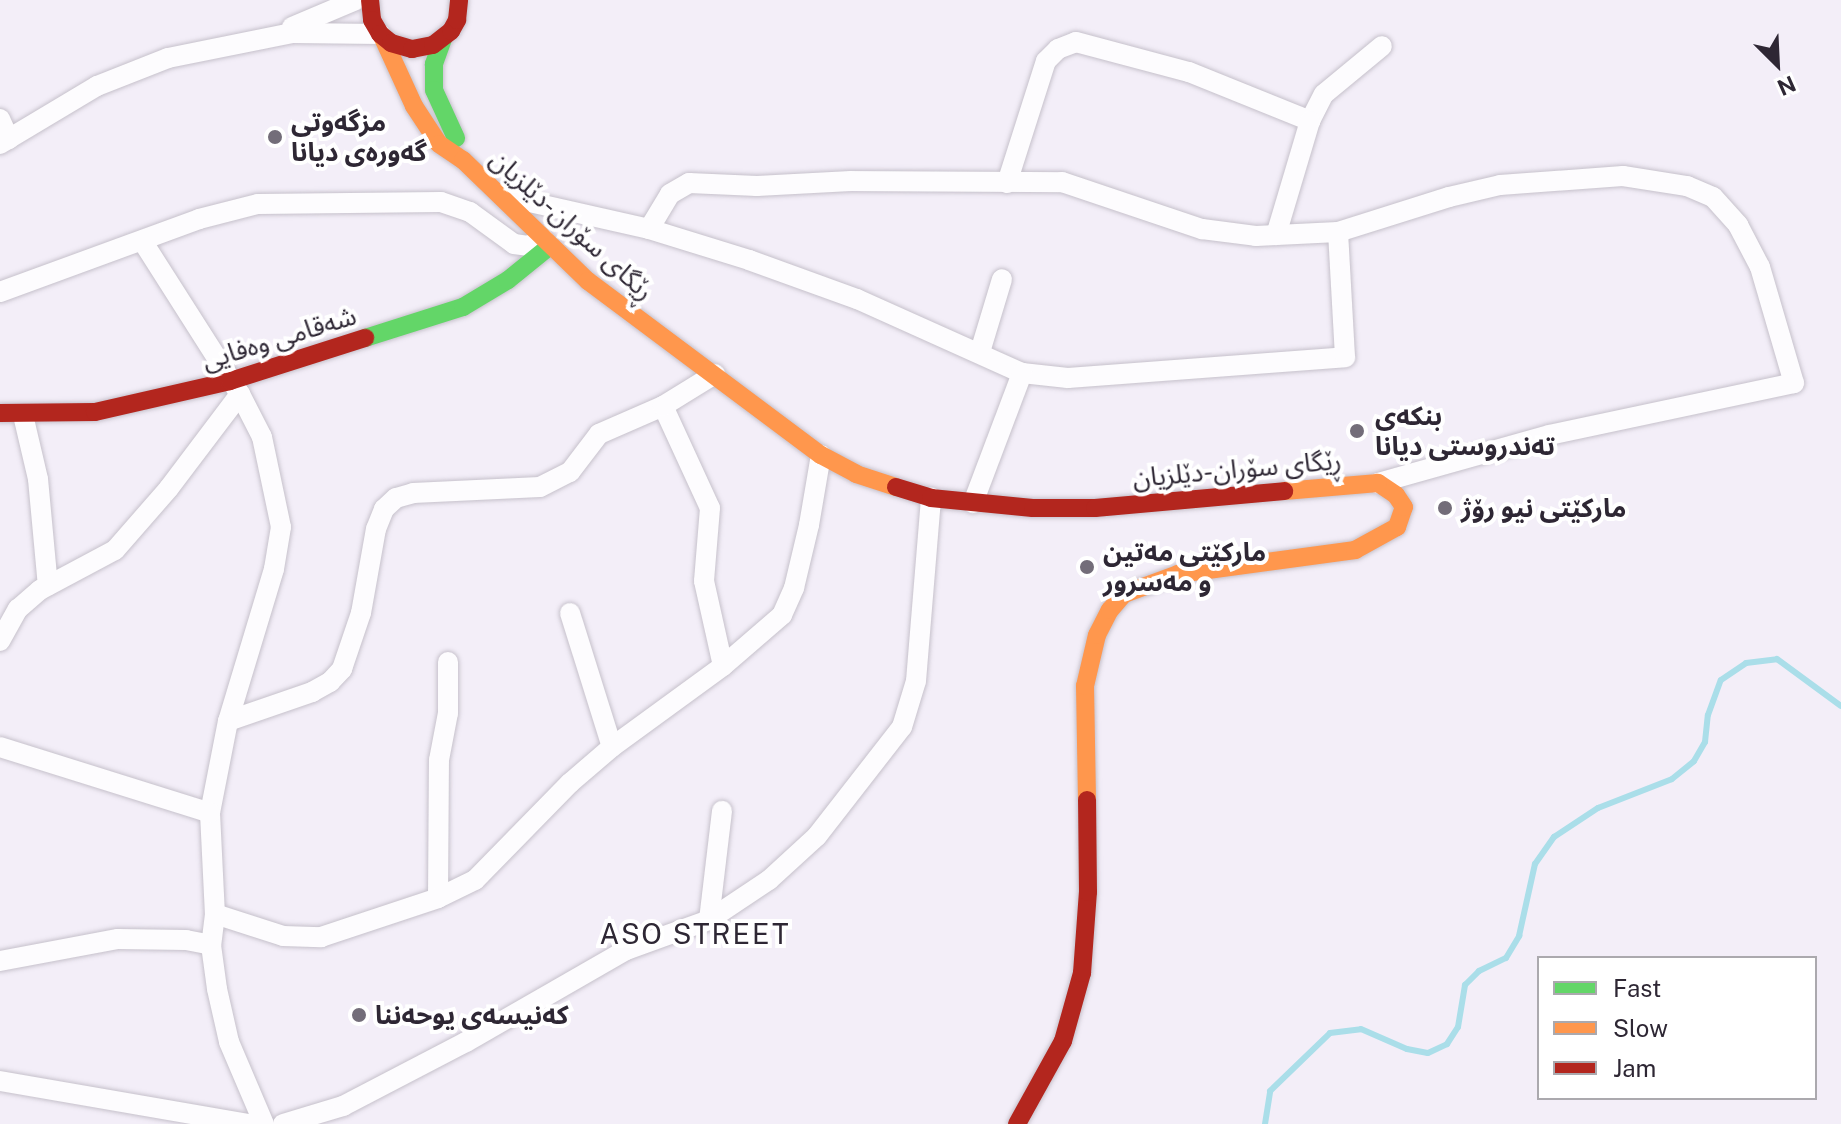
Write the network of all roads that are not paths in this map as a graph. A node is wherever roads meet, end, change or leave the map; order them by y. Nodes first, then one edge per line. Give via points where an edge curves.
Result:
1 (356, 0) edge
2 (370, 0) edge
3 (459, 0) edge
4 (381, 35) junction
5 (270, 36) junction
6 (443, 39) junction
7 (1382, 46) dead end
8 (0, 119) edge
9 (1310, 121) junction
10 (5, 141) edge
11 (463, 160) junction
12 (1007, 183) junction
13 (500, 196) junction
14 (649, 229) junction
15 (1338, 232) junction
16 (1276, 235) junction
17 (143, 242) junction
18 (547, 242) junction
19 (1002, 279) dead end
20 (0, 292) edge
21 (980, 352) junction
22 (1022, 373) junction
23 (715, 374) junction
24 (235, 387) junction
25 (663, 406) junction
26 (0, 413) edge
27 (23, 415) junction
28 (821, 455) junction
29 (1378, 483) junction
30 (931, 498) junction
31 (973, 503) junction
32 (48, 586) junction
33 (9, 607) edge
34 (570, 613) dead end
35 (0, 641) edge
36 (448, 662) dead end
37 (723, 666) junction
38 (228, 721) junction
39 (0, 747) edge
40 (612, 747) junction
41 (722, 811) dead end
42 (210, 813) junction
43 (438, 898) junction
44 (215, 914) junction
45 (709, 920) junction
46 (211, 945) junction
47 (0, 961) edge
48 (0, 1081) edge
49 (250, 1124) edge
50 (264, 1124) edge
51 (283, 1124) edge
52 (1017, 1124) edge

1 - 5 street
2 - 4 main road, ڕێگای سۆران-دێلزیان via 372,20
3 - 6 main road, ڕێگای سۆران-دێلزیان via 457,20
4 - 5 street
4 - 6 main road via 412,49
4 - 11 main road, ڕێگای سۆران-دێلزیان via 425,126 439,144
5 - 10 street via 168,58 120,76
6 - 11 main road, ڕێگای سۆران-دێلزیان via 434,64 434,90
7 - 9 street via 1324,94
8 - 10 street
9 - 12 street via 1189,72 1076,42 1046,61
9 - 16 street
11 - 13 main road, ڕێگای سۆران-دێلزیان
12 - 14 street via 689,183 670,194
12 - 16 street via 1062,182 1202,229
13 - 14 street
13 - 18 main road, ڕێگای سۆران-دێلزیان
14 - 21 street via 857,299
15 - 16 street
15 - 22 street via 1345,357 1096,376
15 - 29 street via 1500,185 1623,176 1687,186 1713,197 1738,225 1760,267 1794,383 1549,435
17 - 18 street via 258,204 425,200 470,212 514,244
17 - 20 street
17 - 24 street
18 - 23 main road, ڕێگای سۆران-دێلزیان via 609,298
18 - 24 main road, شەقامی وەفایی via 508,280 463,307
19 - 21 street
21 - 22 street
22 - 31 street
23 - 25 street
23 - 28 main road, ڕێگای سۆران-دێلزیان
24 - 27 main road, شەقامی وەفایی via 130,406
24 - 32 street via 169,488 115,550
24 - 38 street via 262,437 281,527 274,569
25 - 37 street via 710,508 704,581
25 - 38 street via 599,434 570,472 540,487 396,498 384,509 376,529 361,613 342,669 312,692
26 - 27 main road, شەقامی وەفایی
27 - 32 street via 38,479
28 - 30 main road, ڕێگای سۆران-دێلزیان via 881,483
28 - 37 street via 794,588 782,615
29 - 31 main road, ڕێگای سۆران-دێلزیان via 1095,508
29 - 52 main road, ڕێگای سۆران-دێلزیان via 1404,507 1397,527 1375,542 1330,556 1178,574 1124,594 1110,610 1097,635 1085,686 1088,892 1082,973 1063,1041
30 - 31 main road, ڕێگای سۆران-دێلزیان
30 - 45 street via 916,681 902,727 817,836 769,880
32 - 33 street
33 - 35 street
34 - 40 street
36 - 43 street via 448,713 438,786
37 - 40 street
38 - 42 street
39 - 42 street
40 - 43 street via 475,880
41 - 45 street
42 - 44 street
43 - 44 street via 321,937 283,936
44 - 46 street
45 - 51 street via 626,950 343,1106
46 - 47 street via 118,939
46 - 50 street via 229,1042
48 - 49 street

